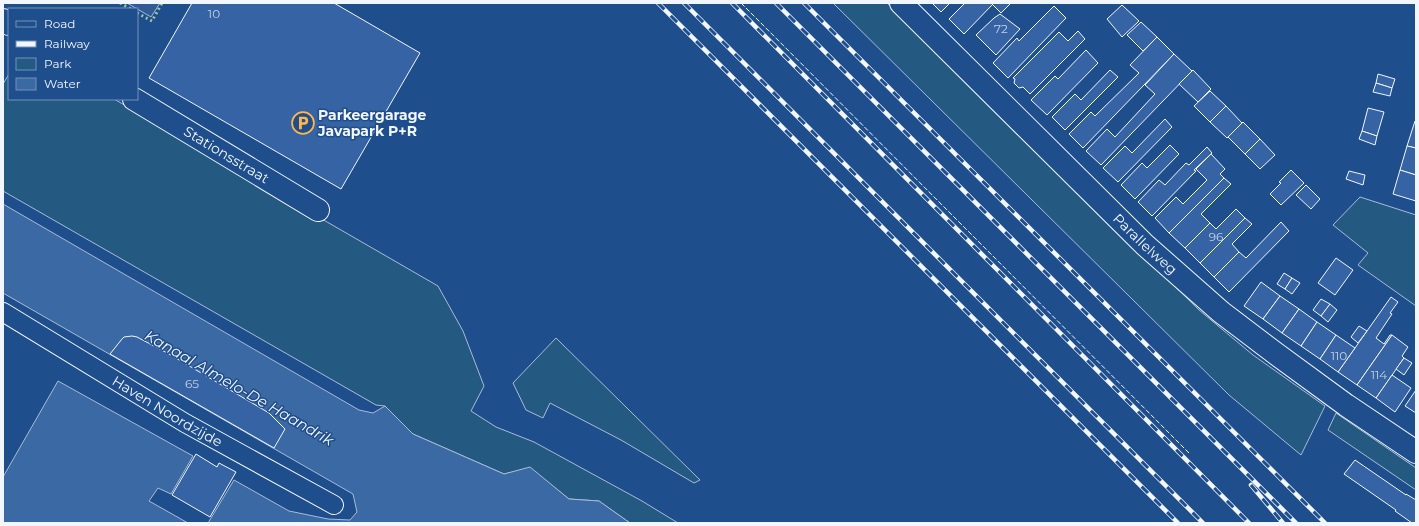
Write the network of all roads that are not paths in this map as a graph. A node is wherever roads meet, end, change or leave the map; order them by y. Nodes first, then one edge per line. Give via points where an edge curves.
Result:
1 (901, 3) edge
2 (136, 100) edge
3 (318, 210) dead end
4 (3, 312) edge
5 (1416, 452) edge
6 (334, 505) dead end

1 - 5 street, Parallelweg via 1145,245 1221,312 1346,405
2 - 3 street, Stationsstraat
4 - 6 street, Haven Noordzijde via 185,423

